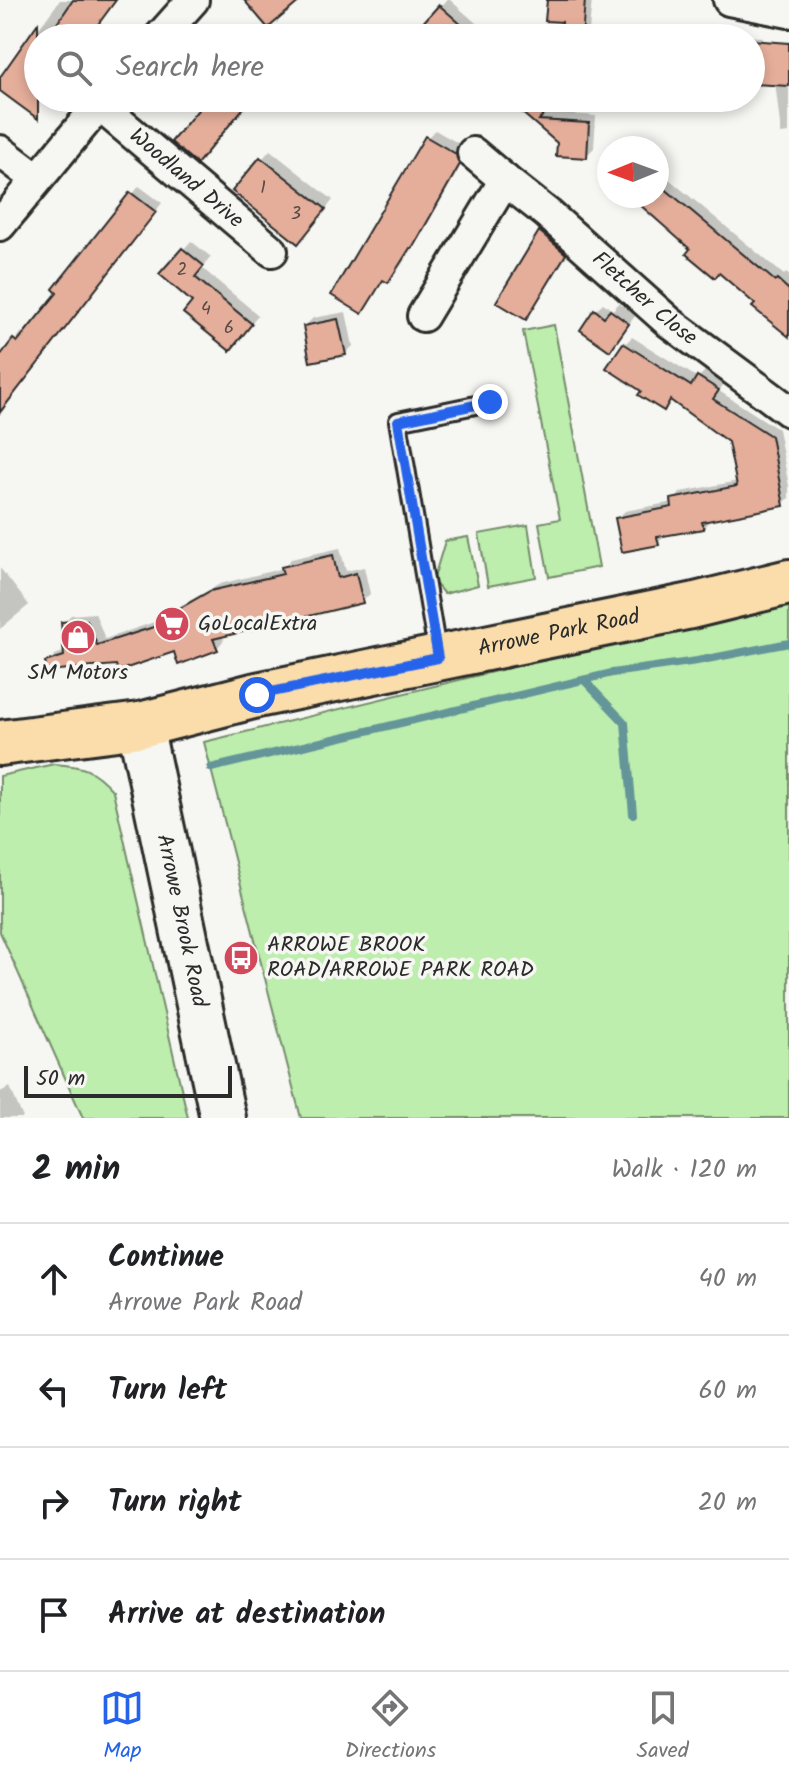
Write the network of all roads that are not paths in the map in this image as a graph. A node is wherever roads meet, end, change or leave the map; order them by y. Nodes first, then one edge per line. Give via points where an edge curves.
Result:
1 (193, 0) edge
2 (729, 0) edge
3 (789, 12) edge
4 (172, 24) edge
5 (94, 112) edge
6 (113, 112) edge
7 (0, 151) edge
8 (473, 153) dead end
9 (37, 179) junction
10 (505, 180) junction
11 (0, 225) edge
12 (272, 251) dead end
13 (423, 316) dead end
14 (490, 402) dead end
15 (789, 411) edge
16 (789, 582) edge
17 (438, 658) junction
18 (140, 725) junction
19 (0, 743) edge
20 (223, 1118) edge

1 - 4 street
2 - 3 street
5 - 9 street
6 - 12 street, Woodland Drive
7 - 9 street
8 - 10 street, Fletcher Close
9 - 11 street
10 - 13 street
10 - 15 street, Fletcher Close via 669,322
14 - 17 lane via 398,421
16 - 17 main road, Arrowe Park Road
17 - 18 main road, Arrowe Park Road
18 - 19 main road, Arrowe Park Road
18 - 20 street, Arrowe Brook Road

